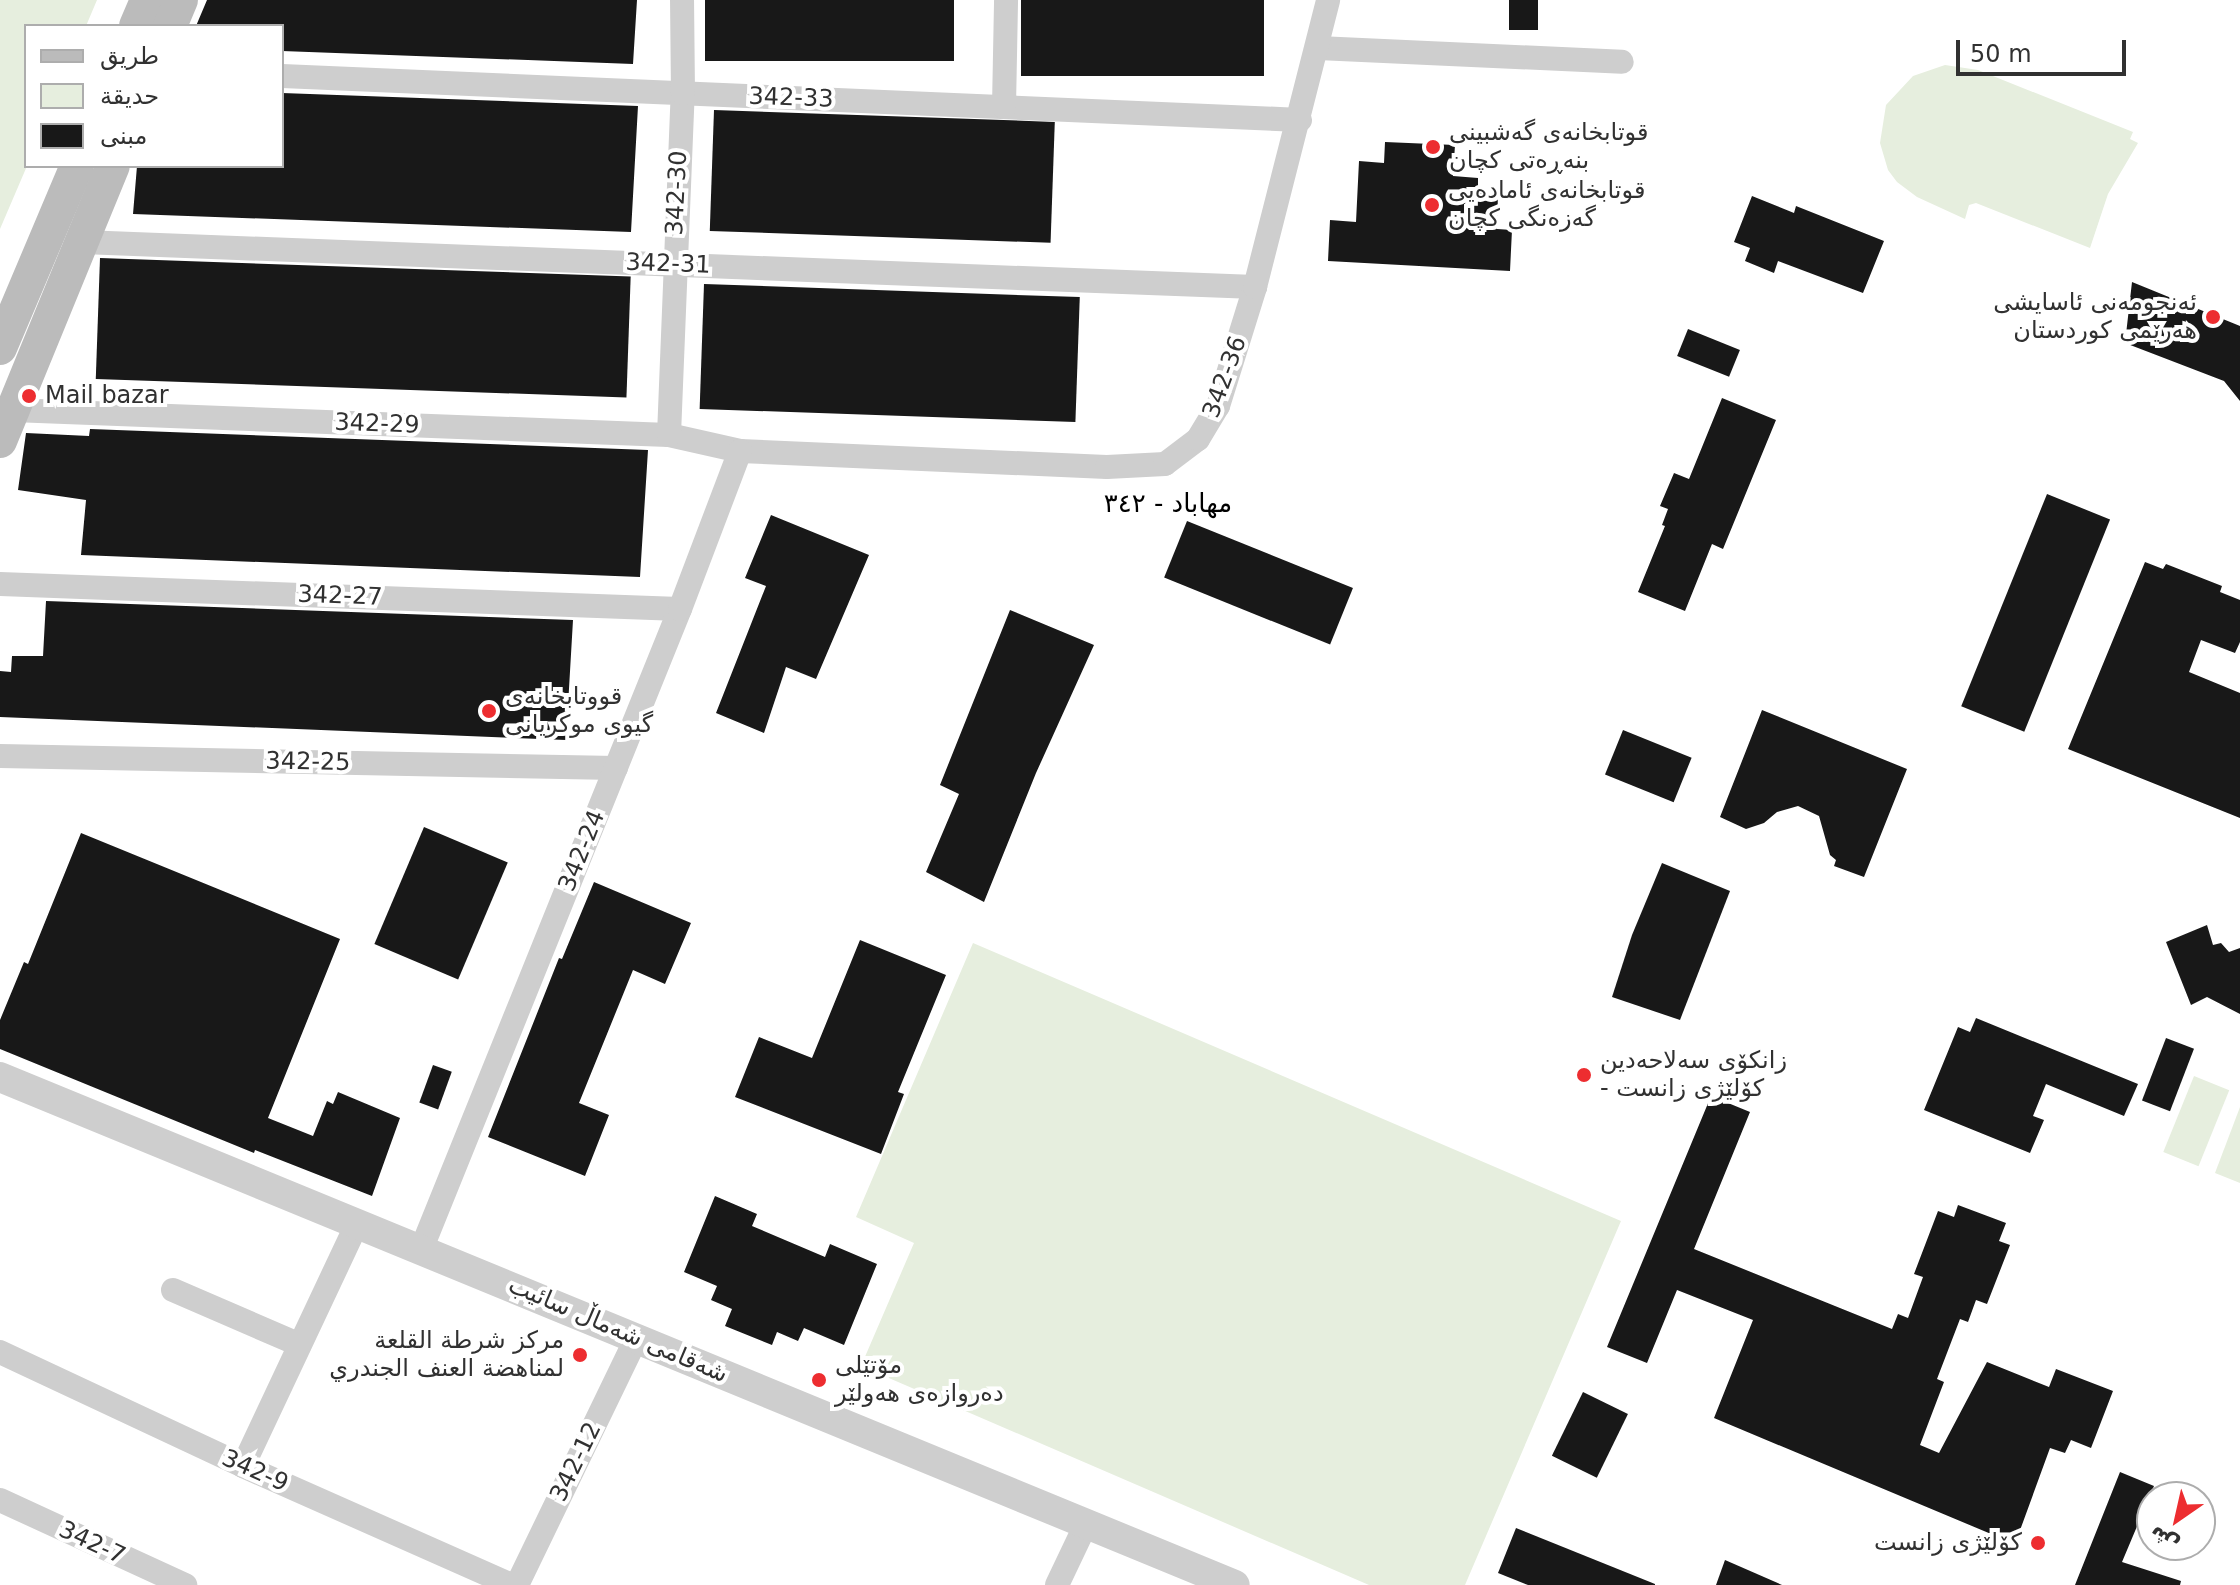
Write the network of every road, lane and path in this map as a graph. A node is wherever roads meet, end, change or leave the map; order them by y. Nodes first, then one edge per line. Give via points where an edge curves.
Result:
1 (147, 0) edge
2 (181, 0) edge
3 (682, 0) edge
4 (1006, 0) edge
5 (1328, 0) edge
6 (137, 24) edge
7 (171, 24) edge
8 (1318, 48) junction
9 (1622, 62) dead end
10 (284, 76) edge
11 (683, 93) junction
12 (1004, 107) junction
13 (1300, 120) junction
14 (76, 168) edge
15 (112, 168) edge
16 (82, 242) junction
17 (673, 265) junction
18 (1255, 287) junction
19 (0, 348) edge
20 (6, 426) edge
21 (669, 435) junction
22 (740, 451) junction
23 (0, 584) edge
24 (680, 609) junction
25 (0, 756) edge
26 (616, 768) junction
27 (0, 1077) edge
28 (357, 1224) junction
29 (421, 1250) junction
30 (173, 1290) dead end
31 (636, 1339) junction
32 (300, 1345) junction
33 (0, 1352) edge
34 (243, 1466) junction
35 (0, 1500) edge
36 (1086, 1524) junction
37 (185, 1585) edge
38 (514, 1585) edge
39 (1057, 1585) edge
40 (1235, 1585) edge

1 - 6 main road
2 - 7 main road
3 - 11 street, 342-30
4 - 12 street
5 - 8 street, 342-36
8 - 9 street
8 - 13 street, 342-36
10 - 11 street, 342-33
11 - 12 street, 342-33
11 - 17 street, 342-30
12 - 13 street, 342-33
13 - 18 street, 342-36
14 - 19 main road
15 - 16 main road
16 - 17 street, 342-31
16 - 20 main road
17 - 18 street, 342-31
17 - 21 street, 342-30
18 - 22 street, 342-36 via 1210,424 1165,464 1107,467
20 - 21 street, 342-29
21 - 22 street, 342-29
22 - 24 street, 342-24
23 - 24 street, 342-27
24 - 26 street, 342-24
25 - 26 street, 342-25
26 - 29 street, 342-24
27 - 28 street, شەقامی شەماڵ سائیب
28 - 29 street, شەقامی شەماڵ سائیب
28 - 32 street
29 - 31 street, شەقامی شەماڵ سائیب
30 - 32 street
31 - 36 street, شەقامی شەماڵ سائیب
31 - 38 street, 342-12
32 - 34 street
33 - 34 street, 342-9
34 - 38 street, 342-9
35 - 37 street, 342-7
36 - 39 street
36 - 40 street, شەقامی شەماڵ سائیب

